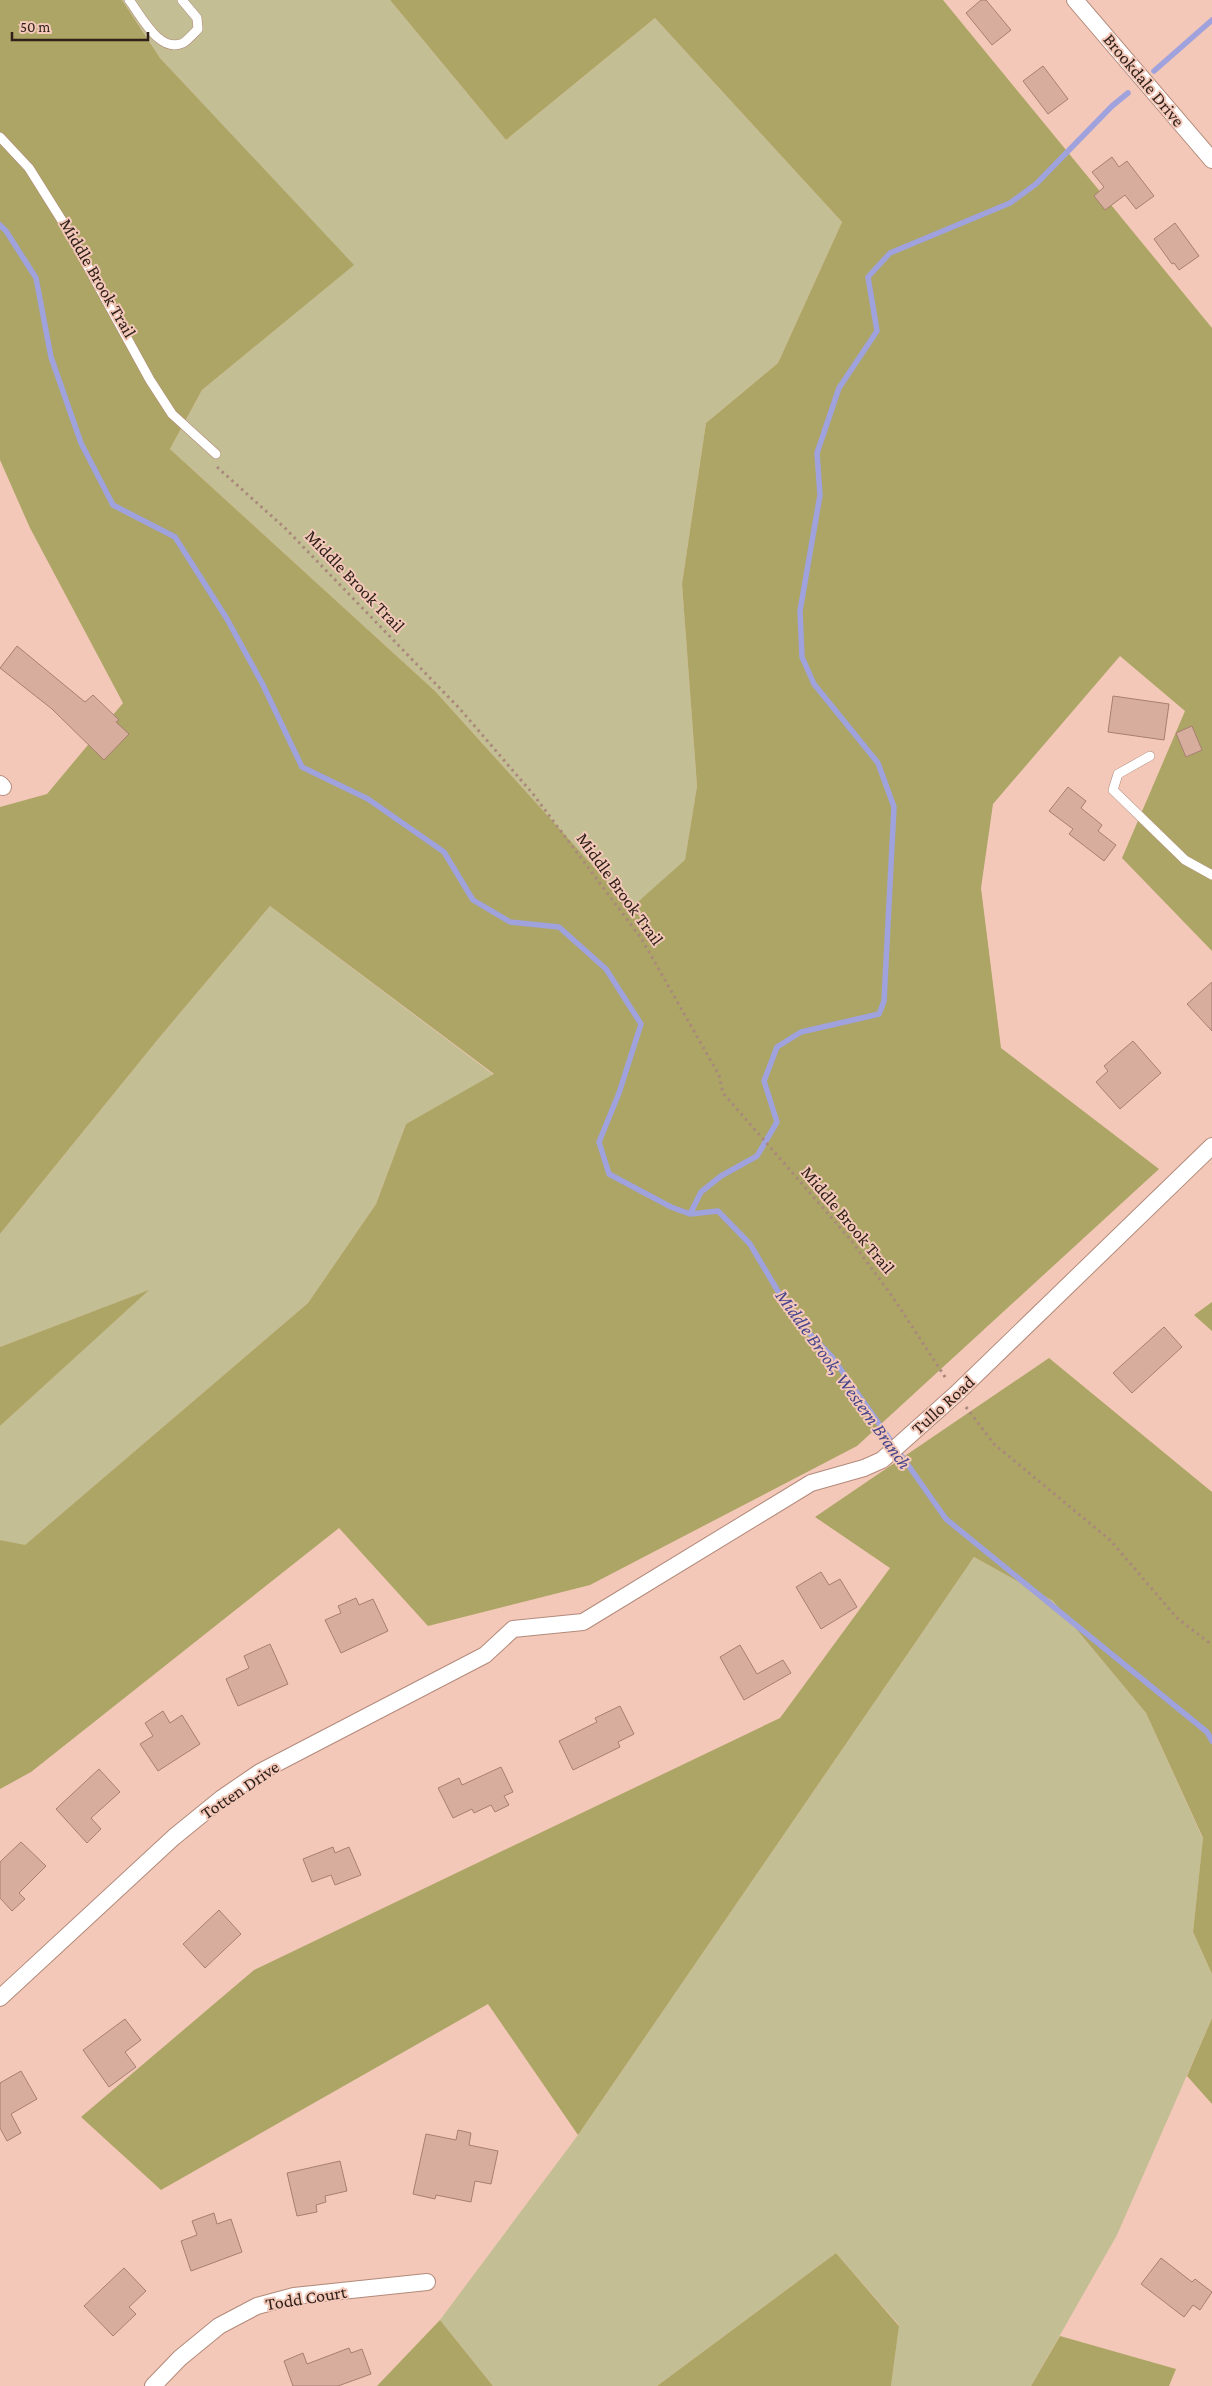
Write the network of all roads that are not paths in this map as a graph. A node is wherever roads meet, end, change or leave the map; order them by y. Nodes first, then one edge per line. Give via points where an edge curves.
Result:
1 (129, 0) edge
2 (182, 0) edge
3 (1075, 0) edge
4 (0, 137) edge
5 (1212, 160) edge
6 (216, 454) dead end
7 (1150, 756) dead end
8 (1212, 875) edge
9 (1212, 1146) edge
10 (514, 1629) joint
11 (0, 1998) edge
12 (427, 2282) dead end
13 (153, 2386) edge

1 - 2 lane via 159,40 169,45 183,43 198,29 197,18
3 - 5 street, Brookdale Drive
4 - 6 lane via 29,168 172,414
7 - 8 lane via 1118,774 1114,790 1185,860
9 - 10 street, Tullo Road via 956,1394 882,1460 811,1483 583,1622
10 - 11 street, Totten Drive via 485,1655 260,1772 222,1798 174,1837
12 - 13 street, Todd Court via 294,2296 257,2306 219,2326 180,2358

